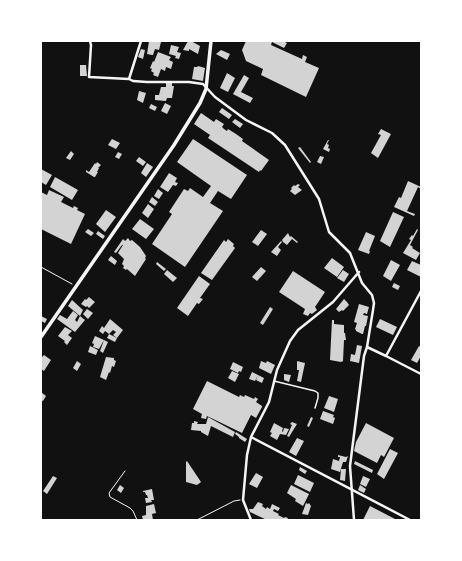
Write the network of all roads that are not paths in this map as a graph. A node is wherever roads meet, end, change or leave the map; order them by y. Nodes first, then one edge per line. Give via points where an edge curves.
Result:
1 (90, 41) edge
2 (141, 41) edge
3 (211, 41) edge
4 (129, 78) junction
5 (206, 89) junction
6 (359, 272) junction
7 (421, 291) edge
8 (41, 336) edge
9 (367, 347) junction
10 (386, 356) junction
11 (421, 374) edge
12 (274, 381) junction
13 (315, 408) dead end
14 (252, 437) junction
15 (351, 489) junction
16 (251, 520) edge
17 (354, 520) edge
18 (410, 520) edge

1 - 4 street via 89,77
2 - 4 street
3 - 5 main road
4 - 5 street via 133,81 203,84
5 - 6 street via 246,120 272,133 285,145 320,199 329,232 350,253
5 - 8 main road via 174,145
6 - 9 street via 362,283 372,295 374,303
6 - 12 street via 333,302 298,330
7 - 10 street
9 - 10 street
9 - 15 street via 351,459
10 - 11 street
12 - 13 lane via 315,391 318,393
12 - 14 street via 269,402
14 - 15 street
14 - 16 street via 247,455 243,500
15 - 17 street
15 - 18 street

